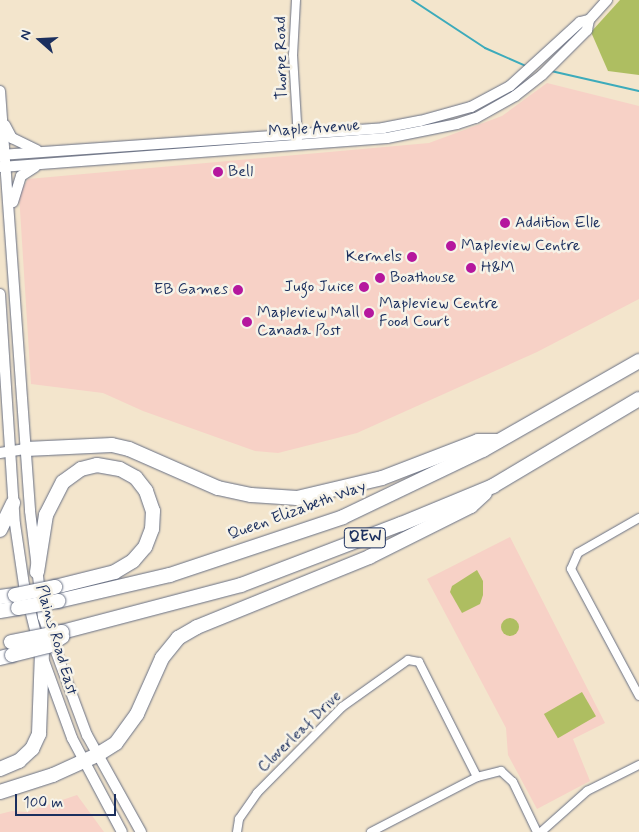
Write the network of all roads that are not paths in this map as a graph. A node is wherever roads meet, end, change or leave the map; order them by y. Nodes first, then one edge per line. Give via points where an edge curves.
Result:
1 (296, 0) edge
2 (606, 0) edge
3 (589, 20) junction
4 (0, 91) edge
5 (3, 115) junction
6 (298, 132) junction
7 (298, 146) junction
8 (45, 152) junction
9 (3, 155) edge
10 (46, 164) junction
11 (3, 167) edge
12 (11, 246) junction
13 (0, 294) edge
14 (639, 361) edge
15 (639, 399) edge
16 (499, 441) junction
17 (26, 449) junction
18 (5, 452) edge
19 (493, 486) junction
20 (13, 503) junction
21 (639, 518) edge
22 (0, 530) edge
23 (37, 572) junction
24 (0, 597) edge
25 (17, 601) junction
26 (0, 611) edge
27 (6, 650) edge
28 (42, 654) junction
29 (639, 696) edge
30 (91, 758) junction
31 (639, 765) edge
32 (0, 769) edge
33 (477, 777) junction
34 (0, 792) edge
35 (122, 832) edge
36 (140, 832) edge
37 (237, 832) edge
38 (371, 832) edge
39 (539, 832) edge

1 - 6 street, Thorpe Road via 294,54
2 - 3 main road, Maple Avenue
3 - 6 main road, Maple Avenue via 580,22 528,72 471,107 383,128
3 - 7 main road, Maple Avenue via 587,30 553,66 515,96 476,118 414,135
4 - 5 main road
5 - 8 main road via 12,138
5 - 9 main road
6 - 7 street, Thorpe Road
6 - 8 main road, Maple Avenue
7 - 10 main road, Maple Avenue
8 - 9 main road, Maple Avenue
9 - 11 main road
10 - 11 main road, Maple Avenue
10 - 12 main road via 28,168 17,183
11 - 12 main road
12 - 17 main road, Plains Road East
13 - 18 main road, Plains Road East
14 - 16 highway, Queen Elizabeth Way / QEW
15 - 19 highway, QEW
16 - 17 highway via 478,441 382,478 297,498 251,495 218,488 130,449 112,445
16 - 25 highway, Queen Elizabeth Way / QEW, bridge via 343,517 170,575 58,601
17 - 18 main road
17 - 23 main road, Plains Road East
18 - 20 main road, Plains Road East
19 - 27 highway, QEW, bridge via 242,584
19 - 30 highway via 471,506 369,557 300,588 225,614 178,638 149,680 126,732
20 - 22 highway
20 - 28 main road, Plains Road East via 24,585
21 - 29 street via 578,553 571,569
23 - 25 highway, bridge via 46,515 63,482 80,469 97,465 120,469 136,478 146,491 153,511 152,529 145,547 133,561 115,572 55,587
23 - 30 main road, Plains Road East via 43,617
24 - 25 highway
25 - 26 highway, Queen Elizabeth Way / QEW
28 - 30 main road, Plains Road East via 62,713
28 - 32 highway via 39,734 32,749 19,761
30 - 34 highway via 22,787
30 - 35 main road, Plains Road East
30 - 36 main road, Plains Road East
31 - 39 street via 587,792
33 - 37 street, Cloverleaf Drive via 419,662 408,660 342,707 257,793 239,819
33 - 38 street
33 - 39 street via 494,772 507,775

